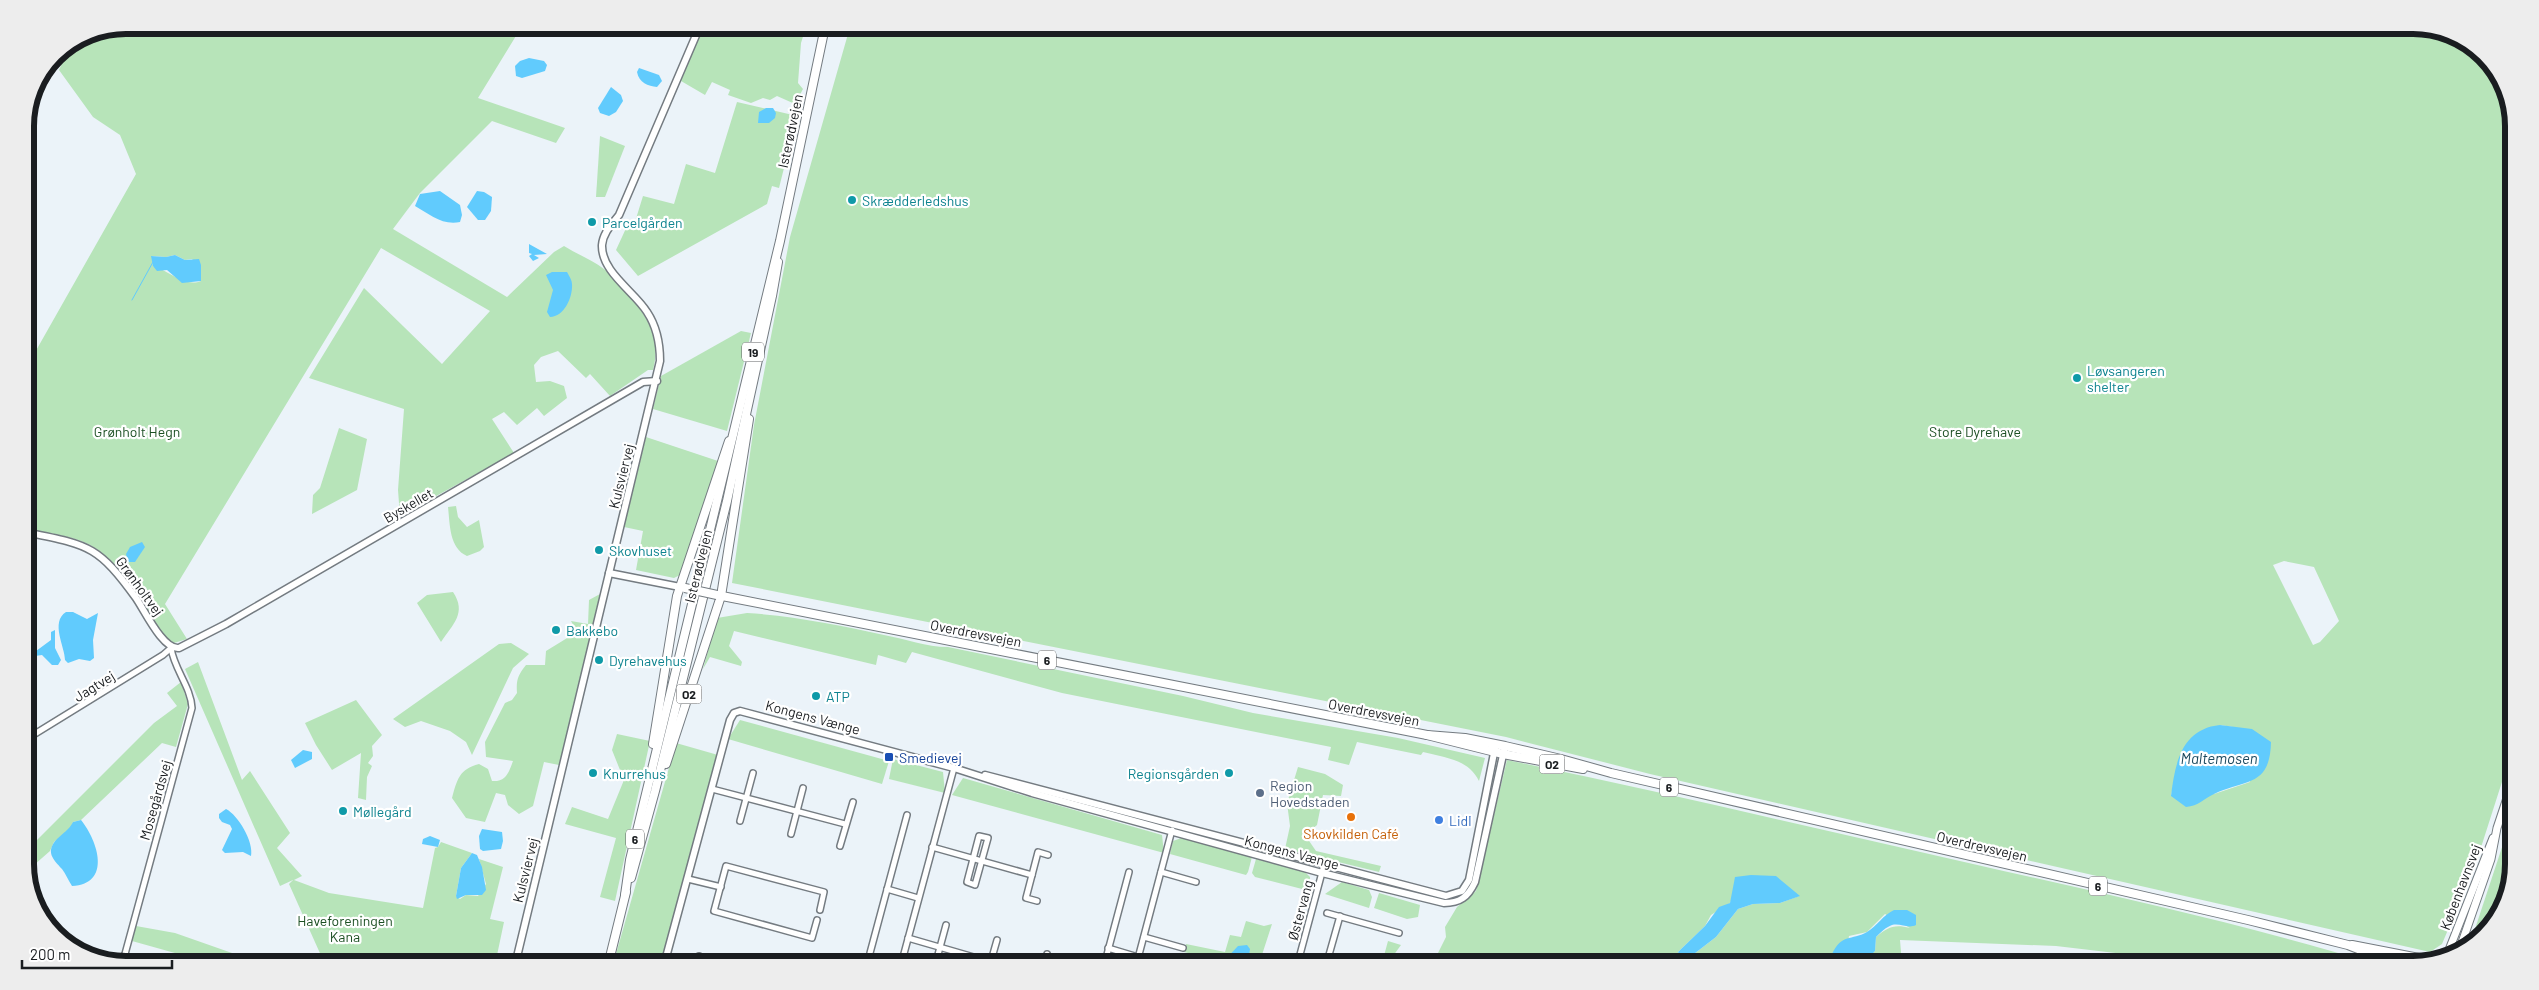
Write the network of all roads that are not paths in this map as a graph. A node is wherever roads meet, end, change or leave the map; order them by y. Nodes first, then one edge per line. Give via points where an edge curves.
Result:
1 (697, 34) edge
2 (824, 34) edge
3 (780, 241) junction
4 (657, 381) junction
5 (749, 404) junction
6 (735, 431) junction
7 (34, 534) edge
8 (609, 573) junction
9 (682, 588) junction
10 (719, 595) junction
11 (171, 648) junction
12 (34, 735) edge
13 (1495, 748) junction
14 (1504, 750) junction
15 (954, 768) junction
16 (962, 770) junction
17 (753, 773) dead end
18 (1611, 773) joint
19 (648, 784) junction
20 (712, 788) junction
21 (803, 788) dead end
22 (655, 791) junction
23 (746, 797) junction
24 (853, 802) dead end
25 (2505, 804) edge
26 (796, 811) junction
27 (907, 815) dead end
28 (740, 821) dead end
29 (1174, 823) junction
30 (845, 824) junction
31 (2497, 828) junction
32 (1172, 832) junction
33 (791, 834) dead end
34 (840, 846) dead end
35 (932, 847) junction
36 (1048, 855) dead end
37 (973, 859) junction
38 (982, 861) junction
39 (1324, 865) junction
40 (1128, 872) dead end
41 (1161, 872) junction
42 (1322, 873) junction
43 (1032, 875) junction
44 (688, 879) junction
45 (1196, 882) dead end
46 (721, 888) junction
47 (887, 889) junction
48 (625, 895) junction
49 (918, 898) junction
50 (1037, 901) dead end
51 (820, 910) dead end
52 (1328, 913) dead end
53 (1340, 916) junction
54 (817, 920) dead end
55 (946, 926) dead end
56 (1399, 932) dead end
57 (1144, 937) junction
58 (908, 938) junction
59 (997, 940) dead end
60 (2462, 942) edge
61 (2348, 944) junction
62 (940, 947) junction
63 (1108, 948) junction
64 (1183, 948) dead end
65 (2449, 949) edge
66 (870, 953) dead end
67 (124, 956) edge
68 (517, 956) edge
69 (609, 956) edge
70 (666, 956) edge
71 (904, 956) edge
72 (938, 956) edge
73 (971, 956) edge
74 (993, 956) edge
75 (1106, 956) edge
76 (1130, 956) edge
77 (1139, 956) edge
78 (1301, 956) edge
79 (1329, 956) edge
80 (2376, 956) edge
81 (2409, 956) edge

1 - 4 street, Kulsviervej via 619,215 603,239 602,247 608,264 639,300 654,324 660,350
2 - 3 main road, Isterødvejen / 19
3 - 5 main road, Isterødvejen / 19
3 - 6 main road, Isterødvejen / 19
4 - 8 street, Kulsviervej
4 - 11 street, Byskellet via 642,382 190,644
5 - 10 main road via 749,424
5 - 22 main road, Isterødvejen / 19
6 - 9 main road via 727,445
6 - 19 main road, Isterødvejen / 19
7 - 11 street, Grønholtvej via 76,543 99,554 119,575
8 - 9 street, Overdrevsvejen
8 - 68 street, Kulsviervej
9 - 10 main road, Overdrevsvejen / 6, bridge
9 - 19 main road, 6
10 - 13 main road, Overdrevsvejen / 6
10 - 22 main road, O2 via 674,742
11 - 12 street, Jagtvej via 164,656
11 - 67 street, Mosegårdsvej via 192,708
13 - 14 main road, Overdrevsvejen / 6
13 - 39 street, Kongens Vænge via 1469,880 1462,891 1446,896
14 - 18 main road, Overdrevsvejen / O2
14 - 42 street, Kongens Vænge via 1475,882 1461,900 1444,903
15 - 16 street, Kongens Vænge
15 - 20 street, Kongens Vænge via 740,711 734,713 730,720
15 - 35 street
16 - 29 street, Kongens Vænge
16 - 32 street, Kongens Vænge
17 - 23 street
18 - 61 main road, Overdrevsvejen / 6
19 - 48 main road, Isterødvejen / 6
20 - 23 street
20 - 44 street, Kongens Vænge
21 - 26 street
22 - 48 main road, Isterødvejen / 19
23 - 26 street
23 - 28 street
24 - 30 street
25 - 31 main road, Københavnsvej
26 - 30 street
26 - 33 street
27 - 47 street
29 - 32 street
29 - 39 street, Kongens Vænge
30 - 34 street
31 - 60 main road, Københavnsvej via 2491,859
31 - 65 main road, Københavnsvej
32 - 41 street
32 - 42 street, Kongens Vænge
35 - 37 street
35 - 49 street
36 - 43 street via 1038,852
37 - 38 street
37 - 38 street via 967,882 976,884
37 - 38 street via 979,836 988,838
38 - 43 street
39 - 42 street, Østervang
40 - 63 street
41 - 45 street
41 - 57 street
42 - 78 street, Østervang
43 - 50 street via 1026,898
44 - 46 street
44 - 70 street, Kongens Vænge
46 - 51 street via 726,866 824,892
46 - 54 street via 714,911 812,938
47 - 49 street
47 - 66 street
48 - 69 main road, Isterødvejen / 6
49 - 58 street
52 - 53 street, Østervang
53 - 56 street, Østervang
53 - 79 street
55 - 62 street
57 - 64 street
57 - 77 street
58 - 62 street
58 - 71 street
59 - 74 street
61 - 80 main road, Overdrevsvejen
61 - 81 main road, Overdrevsvejen / 6
62 - 72 street
62 - 73 street
63 - 75 street
63 - 76 street

